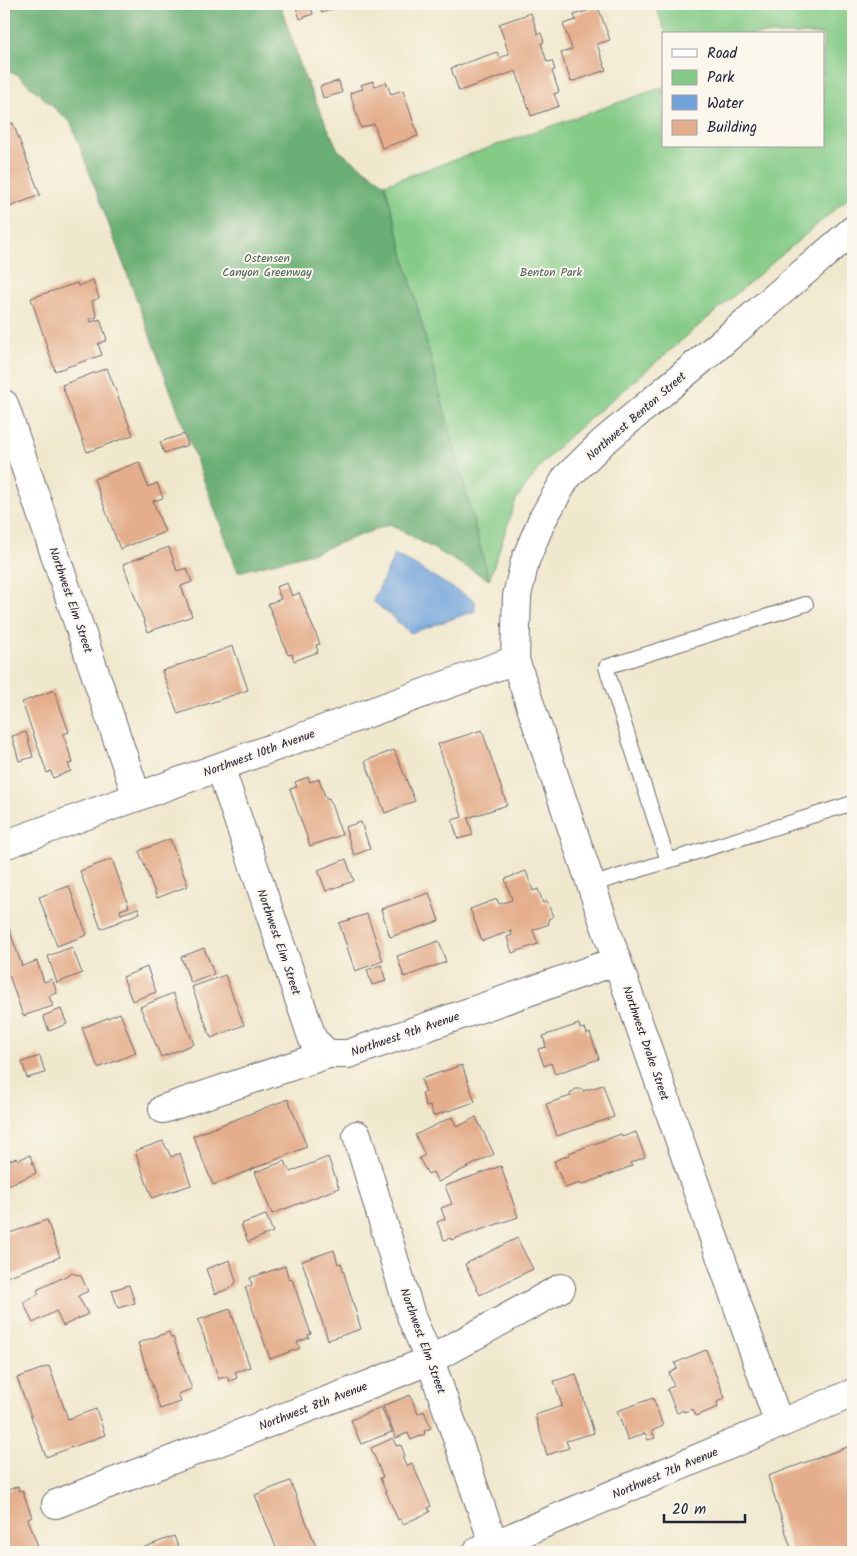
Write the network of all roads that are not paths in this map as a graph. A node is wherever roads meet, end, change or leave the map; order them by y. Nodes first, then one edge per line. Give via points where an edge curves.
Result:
1 (853, 230) edge
2 (4, 404) edge
3 (806, 604) dead end
4 (515, 660) junction
5 (220, 767) junction
6 (137, 797) junction
7 (853, 803) edge
8 (4, 845) edge
9 (668, 861) junction
10 (591, 885) junction
11 (617, 961) junction
12 (328, 1054) junction
13 (163, 1109) dead end
14 (356, 1135) dead end
15 (560, 1288) dead end
16 (430, 1360) junction
17 (853, 1394) edge
18 (779, 1424) junction
19 (56, 1504) dead end
20 (485, 1549) edge

1 - 4 street, Northwest Benton Street via 603,442 566,478 542,520 525,562 517,596
2 - 6 street, Northwest Elm Street
3 - 9 lane via 606,667
4 - 5 street, Northwest 10th Avenue
4 - 10 street, Northwest Drake Street
5 - 6 street, Northwest 10th Avenue
5 - 12 street, Northwest Elm Street via 313,1040
6 - 8 street, Northwest 10th Avenue
7 - 9 lane
9 - 10 lane
10 - 11 street, Northwest Drake Street
11 - 12 street, Northwest 9th Avenue via 348,1054
11 - 18 street, Northwest Drake Street
12 - 13 street, Northwest 9th Avenue
14 - 16 street, Northwest Elm Street via 412,1319
15 - 16 street, Northwest 8th Avenue
16 - 19 street, Northwest 8th Avenue
16 - 20 street, Northwest Elm Street
17 - 18 street, Northwest 7th Avenue
18 - 20 street, Northwest 7th Avenue

